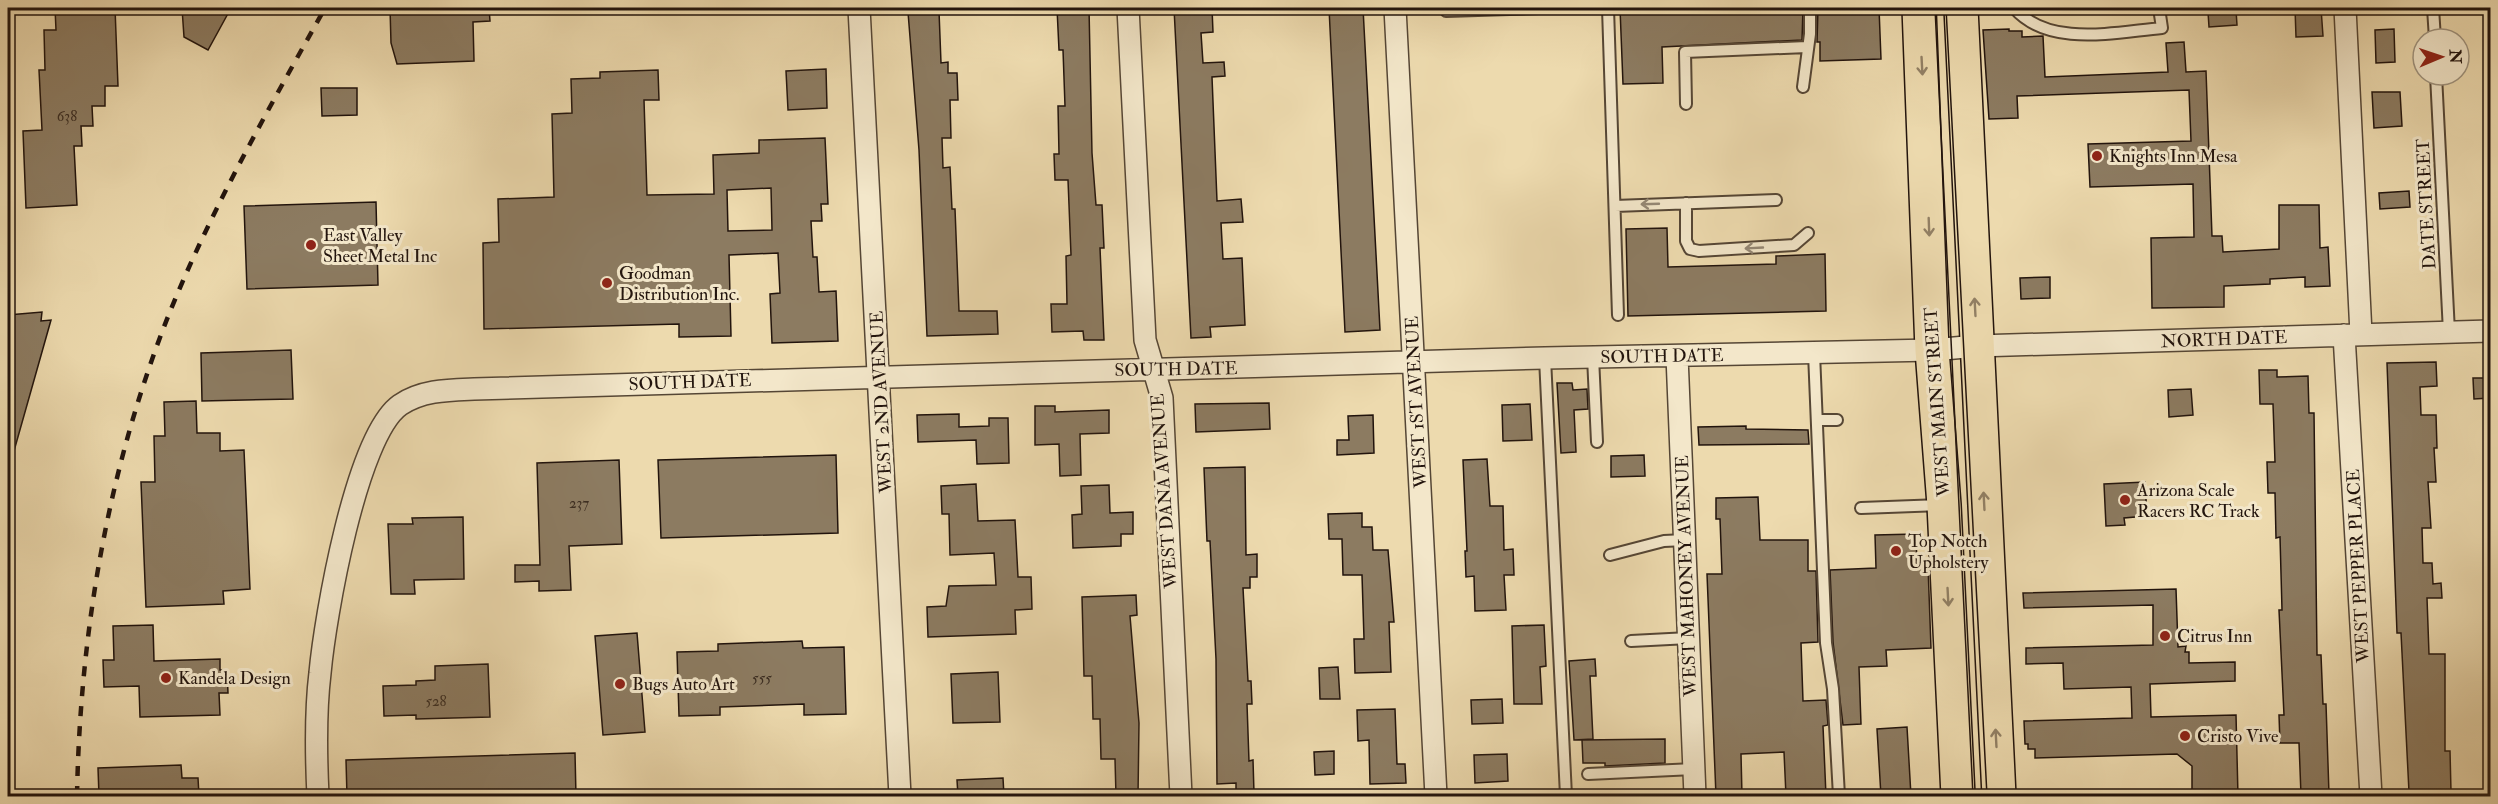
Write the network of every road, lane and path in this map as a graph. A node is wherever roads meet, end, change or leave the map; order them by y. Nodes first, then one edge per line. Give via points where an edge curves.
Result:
1 (859, 8) edge
2 (1128, 8) edge
3 (1395, 8) edge
4 (1539, 8) edge
5 (1608, 8) edge
6 (1810, 8) edge
7 (1919, 8) edge
8 (1961, 8) edge
9 (2014, 8) edge
10 (2159, 8) edge
11 (2345, 8) edge
12 (2433, 8) edge
13 (1446, 11) dead end
14 (2434, 27) edge
15 (1807, 47) junction
16 (1803, 87) dead end
17 (2437, 87) edge
18 (1686, 104) dead end
19 (1776, 200) dead end
20 (1686, 203) junction
21 (1615, 206) junction
22 (1808, 233) dead end
23 (1618, 315) dead end
24 (2490, 331) edge
25 (2449, 332) junction
26 (2352, 335) junction
27 (1956, 348) junction
28 (1814, 352) junction
29 (1677, 356) junction
30 (1593, 357) junction
31 (1545, 358) junction
32 (1414, 362) junction
33 (1152, 369) junction
34 (880, 376) junction
35 (1817, 420) junction
36 (1837, 420) dead end
37 (1597, 442) dead end
38 (1944, 505) junction
39 (1861, 508) dead end
40 (1685, 540) junction
41 (1610, 555) dead end
42 (1689, 638) junction
43 (1631, 641) dead end
44 (1694, 770) junction
45 (1588, 774) dead end
46 (318, 796) edge
47 (900, 796) edge
48 (1181, 796) edge
49 (1436, 796) edge
50 (1566, 796) edge
51 (1695, 796) edge
52 (1839, 796) edge
53 (1958, 796) edge
54 (1999, 796) edge
55 (2371, 796) edge

1 - 34 street, WEST 2ND AVENUE
2 - 33 street, WEST DANA AVENUE via 1145,340
3 - 32 street, WEST 1ST AVENUE
4 - 13 lane
5 - 21 lane
6 - 15 lane
7 -> 27 main road, WEST MAIN STREET
27 -> 8 main road, WEST MAIN STREET
9 - 10 lane via 2025,20 2049,31 2092,34 2163,28
11 - 26 street, WEST PEPPER PLACE
12 - 14 lane
15 - 16 lane
15 - 18 lane via 1684,52
17 - 25 lane, DATE STREET
19 - 20 lane
20 -> 21 lane
22 -> 20 lane via 1794,245 1690,249 1686,241
21 - 23 lane
24 - 25 street, NORTH DATE
25 - 26 street, NORTH DATE
26 - 27 street, NORTH DATE
26 - 55 street, WEST PEPPER PLACE
27 - 28 street, SOUTH DATE
27 - 38 main road, WEST MAIN STREET
54 -> 27 main road, WEST MAIN STREET
28 - 29 street, SOUTH DATE
28 - 35 lane
29 - 30 street, SOUTH DATE
29 - 40 street, WEST MAHONEY AVENUE
30 - 31 street, SOUTH DATE
30 - 37 lane
31 - 32 street, SOUTH DATE
31 - 50 lane
32 - 33 street, SOUTH DATE
32 - 49 street, WEST 1ST AVENUE
33 - 34 street, SOUTH DATE
33 - 48 street, WEST DANA AVENUE via 1162,398
34 - 46 street, SOUTH DATE via 448,390 418,395 398,406 375,439 358,485 336,575 320,672 316,731
34 - 47 street, WEST 2ND AVENUE
35 - 36 lane
35 - 52 lane via 1827,644
38 - 39 lane
38 -> 53 main road, WEST MAIN STREET
40 - 41 lane via 1664,541
40 - 42 street, WEST MAHONEY AVENUE
42 - 43 lane
42 - 44 street, WEST MAHONEY AVENUE
44 - 45 lane
44 - 51 street, WEST MAHONEY AVENUE

